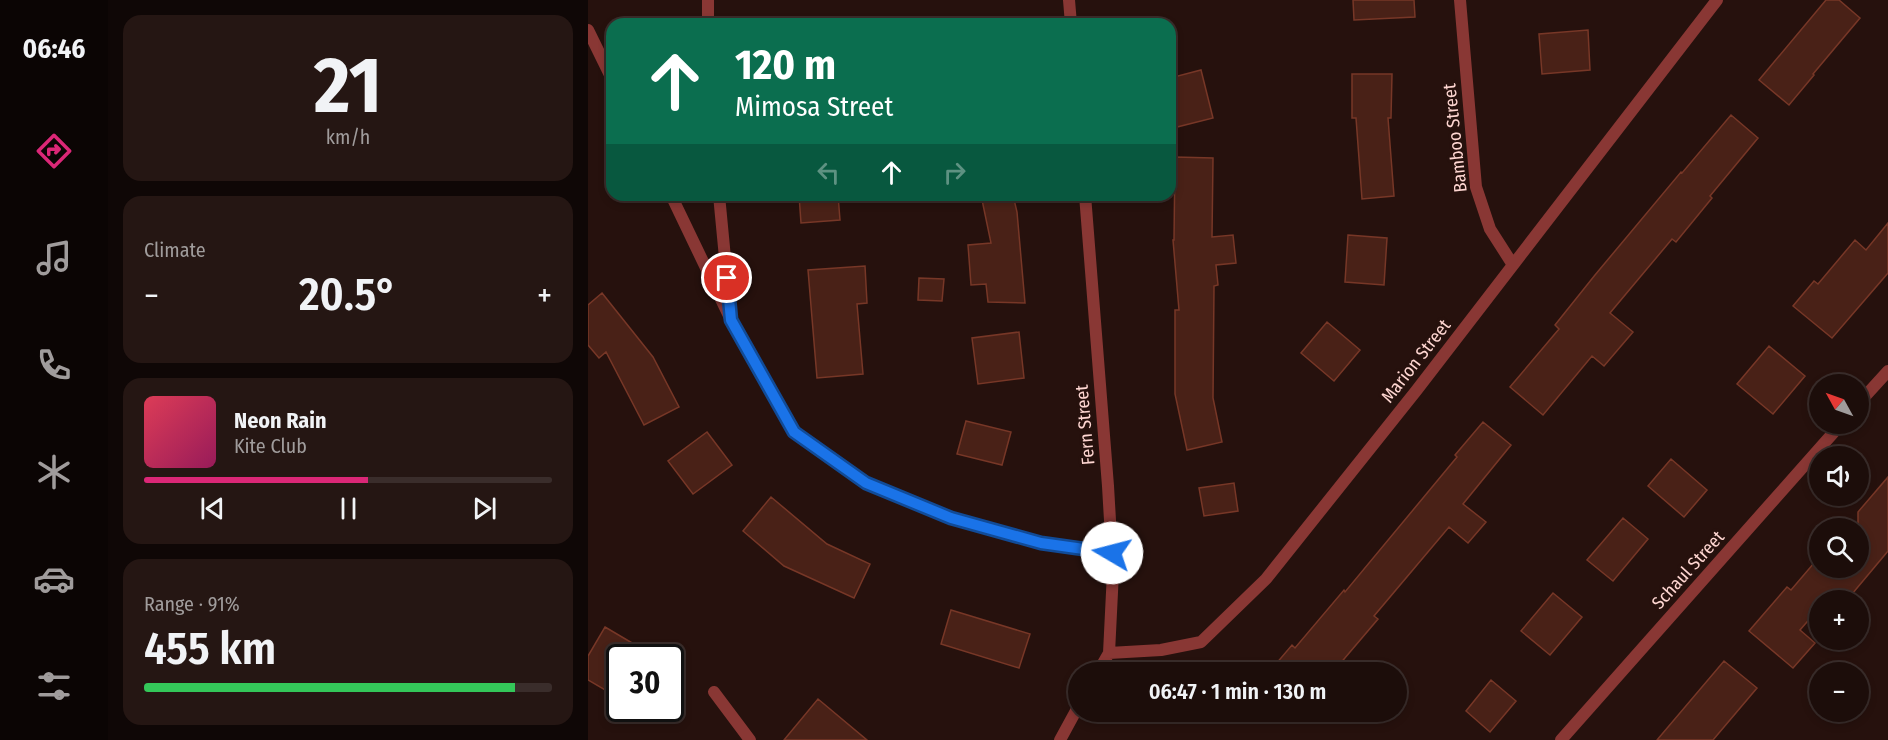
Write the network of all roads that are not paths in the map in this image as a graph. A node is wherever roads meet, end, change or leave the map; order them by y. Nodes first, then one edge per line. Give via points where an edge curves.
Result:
1 (708, 0) edge
2 (1069, 0) edge
3 (1460, 0) edge
4 (1717, 0) edge
5 (708, 18) edge
6 (1070, 18) edge
7 (588, 30) edge
8 (606, 67) edge
9 (674, 201) edge
10 (720, 201) edge
11 (1085, 201) edge
12 (1513, 265) junction
13 (731, 320) junction
14 (1888, 370) edge
15 (1869, 392) edge
16 (1832, 434) edge
17 (1112, 553) junction
18 (1109, 653) junction
19 (1104, 662) edge
20 (714, 692) dead end
21 (1070, 722) edge
22 (750, 740) edge
23 (1060, 740) edge
24 (1561, 740) edge

1 - 5 street
2 - 6 street
3 - 12 street, Bamboo Street via 1476,187 1490,229
4 - 12 street, Marion Street
7 - 8 street
9 - 13 street
10 - 13 street
11 - 17 street, Fern Street
12 - 18 street, Marion Street via 1266,579 1201,642 1161,650
13 - 17 street via 794,432 866,483 951,518 1041,543
14 - 15 street
16 - 24 street, Schaul Street
17 - 18 street, Fern Street
18 - 19 street
20 - 22 street
21 - 23 street

